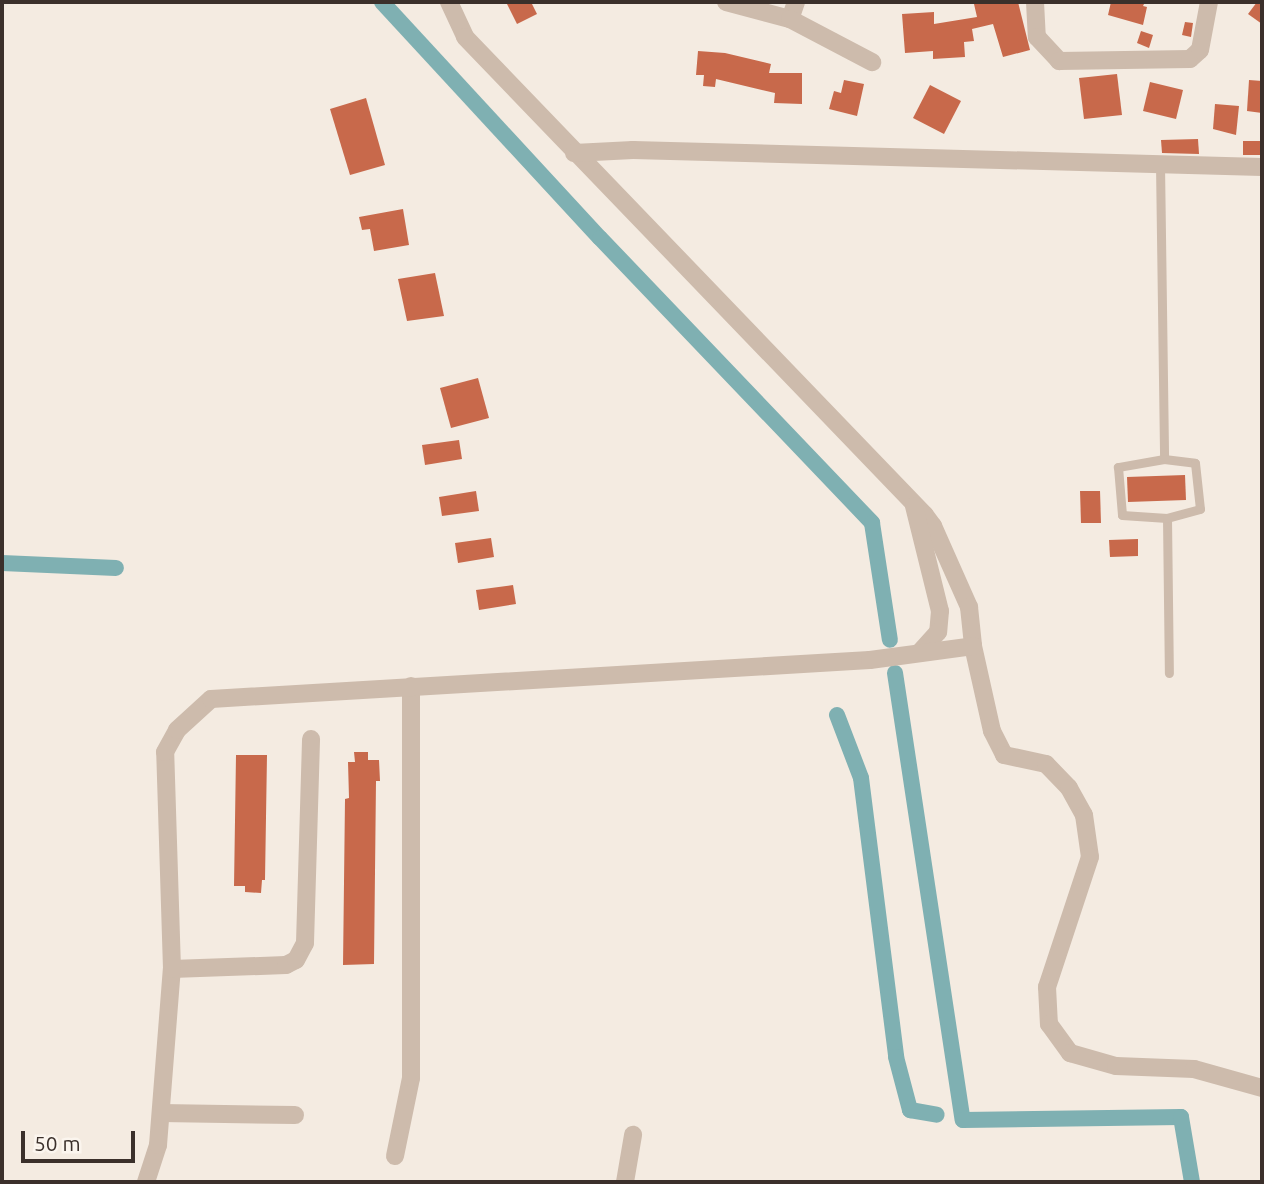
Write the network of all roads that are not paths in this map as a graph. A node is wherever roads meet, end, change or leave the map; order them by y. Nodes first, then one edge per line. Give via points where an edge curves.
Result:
1 (449, 2) edge
2 (726, 2) edge
3 (796, 2) edge
4 (1035, 2) edge
5 (1209, 2) edge
6 (790, 19) junction
7 (872, 62) dead end
8 (574, 153) junction
9 (1160, 164) junction
10 (1262, 167) edge
11 (1164, 459) junction
12 (915, 506) junction
13 (1167, 517) junction
14 (973, 646) junction
15 (919, 653) junction
16 (1169, 673) dead end
17 (411, 686) junction
18 (311, 739) dead end
19 (172, 970) junction
20 (1262, 1088) edge
21 (160, 1113) junction
22 (295, 1115) dead end
23 (633, 1135) dead end
24 (395, 1156) dead end
25 (146, 1182) edge
26 (625, 1182) edge

1 - 8 street via 465,37
2 - 6 street
3 - 6 street
4 - 5 street via 1037,37 1059,61 1137,61 1190,59 1200,50
6 - 7 street
8 - 9 street via 633,150
8 - 12 street
9 - 10 street
9 - 11 lane
11 - 13 lane via 1195,464 1200,509
11 - 13 lane via 1118,467 1122,515
12 - 14 street via 933,526 969,607
12 - 15 street via 940,611 938,632
13 - 16 lane
14 - 15 street
14 - 20 street via 992,732 1004,755 1046,764 1069,788 1084,815 1090,857 1047,987 1049,1024 1070,1053 1116,1066 1194,1069
15 - 17 street via 870,660
17 - 19 street via 211,699 177,730 165,751
17 - 24 street via 411,1079
18 - 19 street via 305,943 296,960 286,965
19 - 21 street
21 - 22 street
21 - 25 street via 158,1145
23 - 26 street

